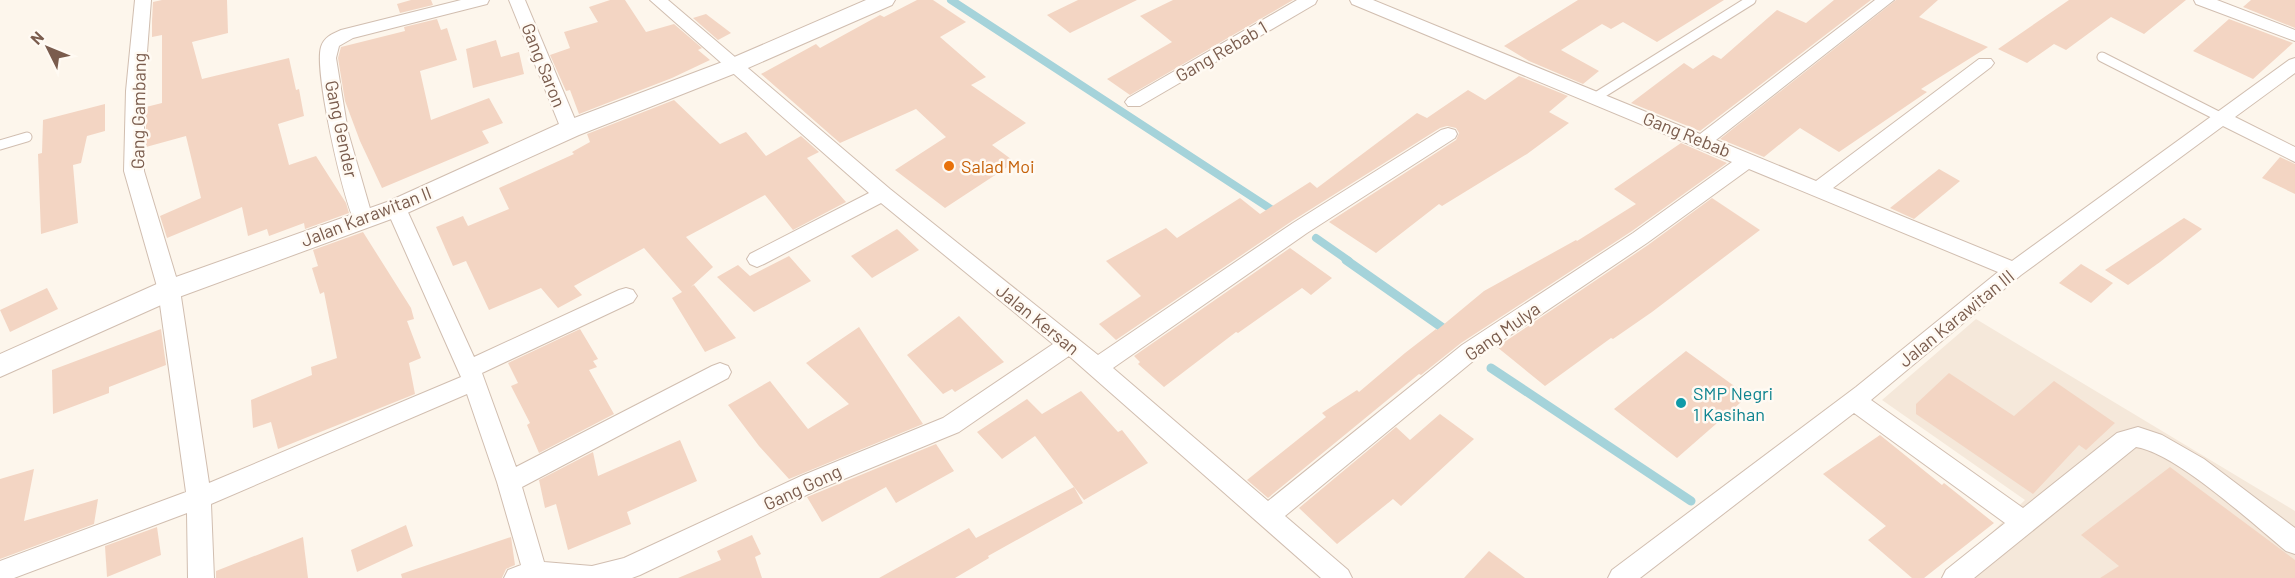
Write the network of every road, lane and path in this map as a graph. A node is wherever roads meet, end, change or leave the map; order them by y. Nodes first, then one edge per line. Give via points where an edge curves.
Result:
1 (143, 0) edge
2 (481, 0) edge
3 (518, 0) edge
4 (658, 0) edge
5 (884, 0) edge
6 (1309, 0) edge
7 (1359, 0) edge
8 (1751, 0) edge
9 (1886, 0) edge
10 (2202, 0) edge
11 (2295, 36) edge
12 (2102, 57) dead end
13 (1985, 63) dead end
14 (2295, 64) edge
15 (733, 66) junction
16 (1596, 97) junction
17 (1134, 102) dead end
18 (2222, 118) junction
19 (570, 129) junction
20 (1448, 134) dead end
21 (27, 137) dead end
22 (1703, 141) junction
23 (0, 145) edge
24 (2295, 154) edge
25 (1748, 160) junction
26 (1818, 189) junction
27 (883, 194) junction
28 (396, 208) junction
29 (363, 219) junction
30 (757, 259) dead end
31 (2014, 270) junction
32 (169, 290) junction
33 (626, 296) dead end
34 (1070, 344) junction
35 (0, 366) edge
36 (1097, 367) junction
37 (720, 372) dead end
38 (472, 375) junction
39 (1858, 396) junction
40 (509, 482) junction
41 (199, 498) junction
42 (1267, 516) junction
43 (2030, 518) junction
44 (2295, 543) edge
45 (0, 572) edge
46 (526, 575) edge
47 (201, 578) edge
48 (1339, 578) edge
49 (1621, 578) edge
50 (1955, 578) edge

1 - 32 street, Gang Gambang via 135,91 134,171
2 - 29 street, Gang Gender via 347,34 330,45 327,58 339,132
3 - 19 street, Gang Saron
4 - 15 street, Jalan Kersan
5 - 15 street, Jalan Karawitan II
6 - 17 street, Gang Rebab 1
7 - 16 street, Gang Rebab
8 - 16 lane
9 - 22 street
10 - 11 street
12 - 18 lane
13 - 26 street
14 - 18 street, Jalan Karawitan III
15 - 19 street, Jalan Karawitan II
15 - 27 street, Jalan Kersan
16 - 22 street, Gang Rebab
18 - 24 street
18 - 31 street, Jalan Karawitan III
19 - 28 street, Jalan Karawitan II
20 - 36 street via 1300,228
21 - 23 lane
22 - 25 street, Gang Rebab
25 - 26 street, Gang Rebab
25 - 42 street, Gang Mulya via 1640,238 1470,351
26 - 31 street, Gang Rebab
27 - 30 street
27 - 34 street, Jalan Kersan
28 - 29 street, Jalan Karawitan II
28 - 38 street
29 - 32 street, Jalan Karawitan II
31 - 39 street, Jalan Karawitan III
32 - 35 street, Jalan Karawitan II
32 - 41 street, Gang Gambang
33 - 38 street
34 - 36 street, Jalan Kersan
34 - 46 street, Gang Gong via 951,425 819,479 631,567 592,577
36 - 42 street, Jalan Kersan
37 - 40 street
38 - 40 street
38 - 41 street
39 - 43 street
39 - 49 street, Jalan Karawitan III
40 - 46 street
41 - 45 street
41 - 47 street, Gang Gambang
42 - 48 street, Jalan Kersan
43 - 44 street via 2124,440 2136,437 2180,455
43 - 50 street

